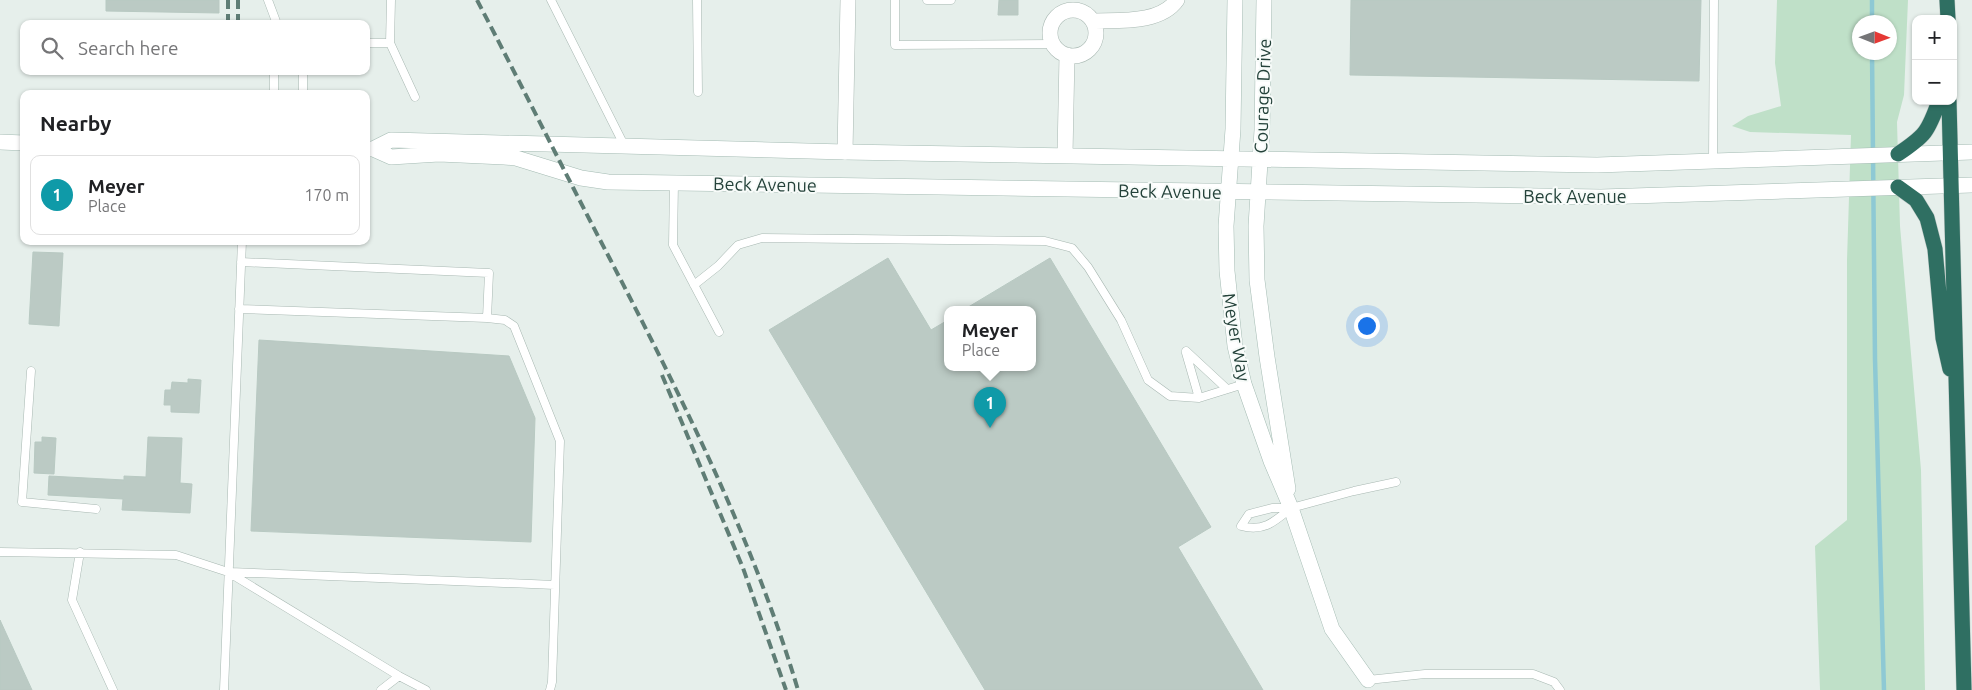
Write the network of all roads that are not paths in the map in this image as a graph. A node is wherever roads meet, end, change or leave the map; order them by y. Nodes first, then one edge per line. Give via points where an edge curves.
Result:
1 (268, 0) edge
2 (391, 0) edge
3 (551, 0) edge
4 (697, 0) edge
5 (848, 0) edge
6 (895, 0) edge
7 (927, 0) edge
8 (951, 0) edge
9 (1177, 0) edge
10 (1235, 0) edge
11 (1264, 0) edge
12 (1714, 0) edge
13 (1947, 0) edge
14 (1948, 15) edge
15 (276, 20) edge
16 (1093, 21) junction
17 (370, 43) edge
18 (390, 43) junction
19 (1053, 44) junction
20 (1067, 55) junction
21 (274, 75) edge
22 (303, 75) edge
23 (274, 90) edge
24 (304, 90) edge
25 (698, 92) dead end
26 (415, 97) dead end
27 (1938, 105) edge
28 (1949, 105) edge
29 (0, 142) edge
30 (20, 143) edge
31 (624, 145) junction
32 (370, 149) edge
33 (370, 149) edge
34 (845, 152) junction
35 (1972, 152) edge
36 (1950, 153) junction
37 (1898, 154) junction
38 (1065, 156) junction
39 (1230, 158) junction
40 (1260, 159) junction
41 (1714, 160) junction
42 (674, 183) junction
43 (1972, 185) edge
44 (1951, 186) junction
45 (1898, 187) junction
46 (1228, 192) junction
47 (1258, 192) junction
48 (242, 245) edge
49 (241, 262) junction
50 (694, 285) junction
51 (239, 309) junction
52 (487, 318) junction
53 (719, 332) dead end
54 (31, 371) dead end
55 (1244, 384) junction
56 (1227, 389) junction
57 (1199, 398) junction
58 (1958, 403) junction
59 (1396, 482) dead end
60 (1291, 508) junction
61 (96, 509) dead end
62 (0, 552) edge
63 (80, 552) junction
64 (228, 572) junction
65 (555, 586) junction
66 (399, 676) junction
67 (1368, 680) joint
68 (113, 690) edge
69 (224, 690) edge
70 (382, 690) edge
71 (426, 690) edge
72 (550, 690) edge
73 (1560, 690) edge
74 (1964, 690) edge

1 - 15 lane
2 - 18 lane
3 - 31 lane
4 - 25 lane
5 - 34 street
6 - 19 lane via 895,45
7 - 8 lane
9 - 16 street via 1167,10 1152,17
10 - 39 street, Courage Drive
11 - 40 street, Courage Drive
12 - 41 lane
13 - 14 highway
16 - 19 street via 1083,11 1061,12 1052,23 1050,38
16 - 20 street via 1096,36 1089,50 1075,56
17 - 18 lane
18 - 26 lane
19 - 20 street
20 - 38 street
21 - 23 lane
22 - 24 lane
27 - 37 highway via 1931,126 1918,141
28 - 36 highway
29 - 30 street
31 - 32 street, Beck Avenue via 391,140
31 - 34 street, Beck Avenue
33 - 42 street, Beck Avenue via 391,157 439,154 504,157 593,180
34 - 38 street, Beck Avenue
35 - 36 street, Beck Avenue
36 - 37 street, Beck Avenue
36 - 44 highway
37 - 41 street, Beck Avenue
38 - 39 street, Beck Avenue
39 - 40 street, Beck Avenue
39 - 46 street, Meyer Way
40 - 41 street, Beck Avenue via 1597,165
40 - 47 street, Courage Drive
42 - 46 street, Beck Avenue
42 - 50 lane via 673,244
43 - 44 street, Beck Avenue
44 - 45 street, Beck Avenue
44 - 58 highway
45 - 47 street, Beck Avenue via 1601,197
45 - 58 highway via 1916,200 1927,218 1935,249 1943,338
46 - 47 street, Beck Avenue
46 - 55 street, Meyer Way via 1226,226 1230,307
47 - 60 street, Meyer Way via 1257,280
48 - 49 lane
49 - 51 lane
49 - 52 lane via 489,273
50 - 53 lane
50 - 57 lane via 738,245 762,238 1046,241 1072,248 1088,267 1121,320 1148,380 1170,396
51 - 52 lane
51 - 64 lane
52 - 65 lane via 505,320 514,326 560,441
54 - 61 lane via 22,502
55 - 56 lane
55 - 60 street, Meyer Way
56 - 57 lane
56 - 57 lane via 1186,351
58 - 74 highway
59 - 60 lane
60 - 60 lane via 1272,508 1249,514 1241,526 1254,530 1268,525
60 - 67 street, Meyer Way via 1332,629
62 - 63 lane
63 - 64 lane via 176,555
63 - 68 lane via 72,600
64 - 65 lane
64 - 66 lane
64 - 69 lane
65 - 72 lane
66 - 70 lane
66 - 71 lane
67 - 73 lane via 1425,674 1533,674 1554,682

